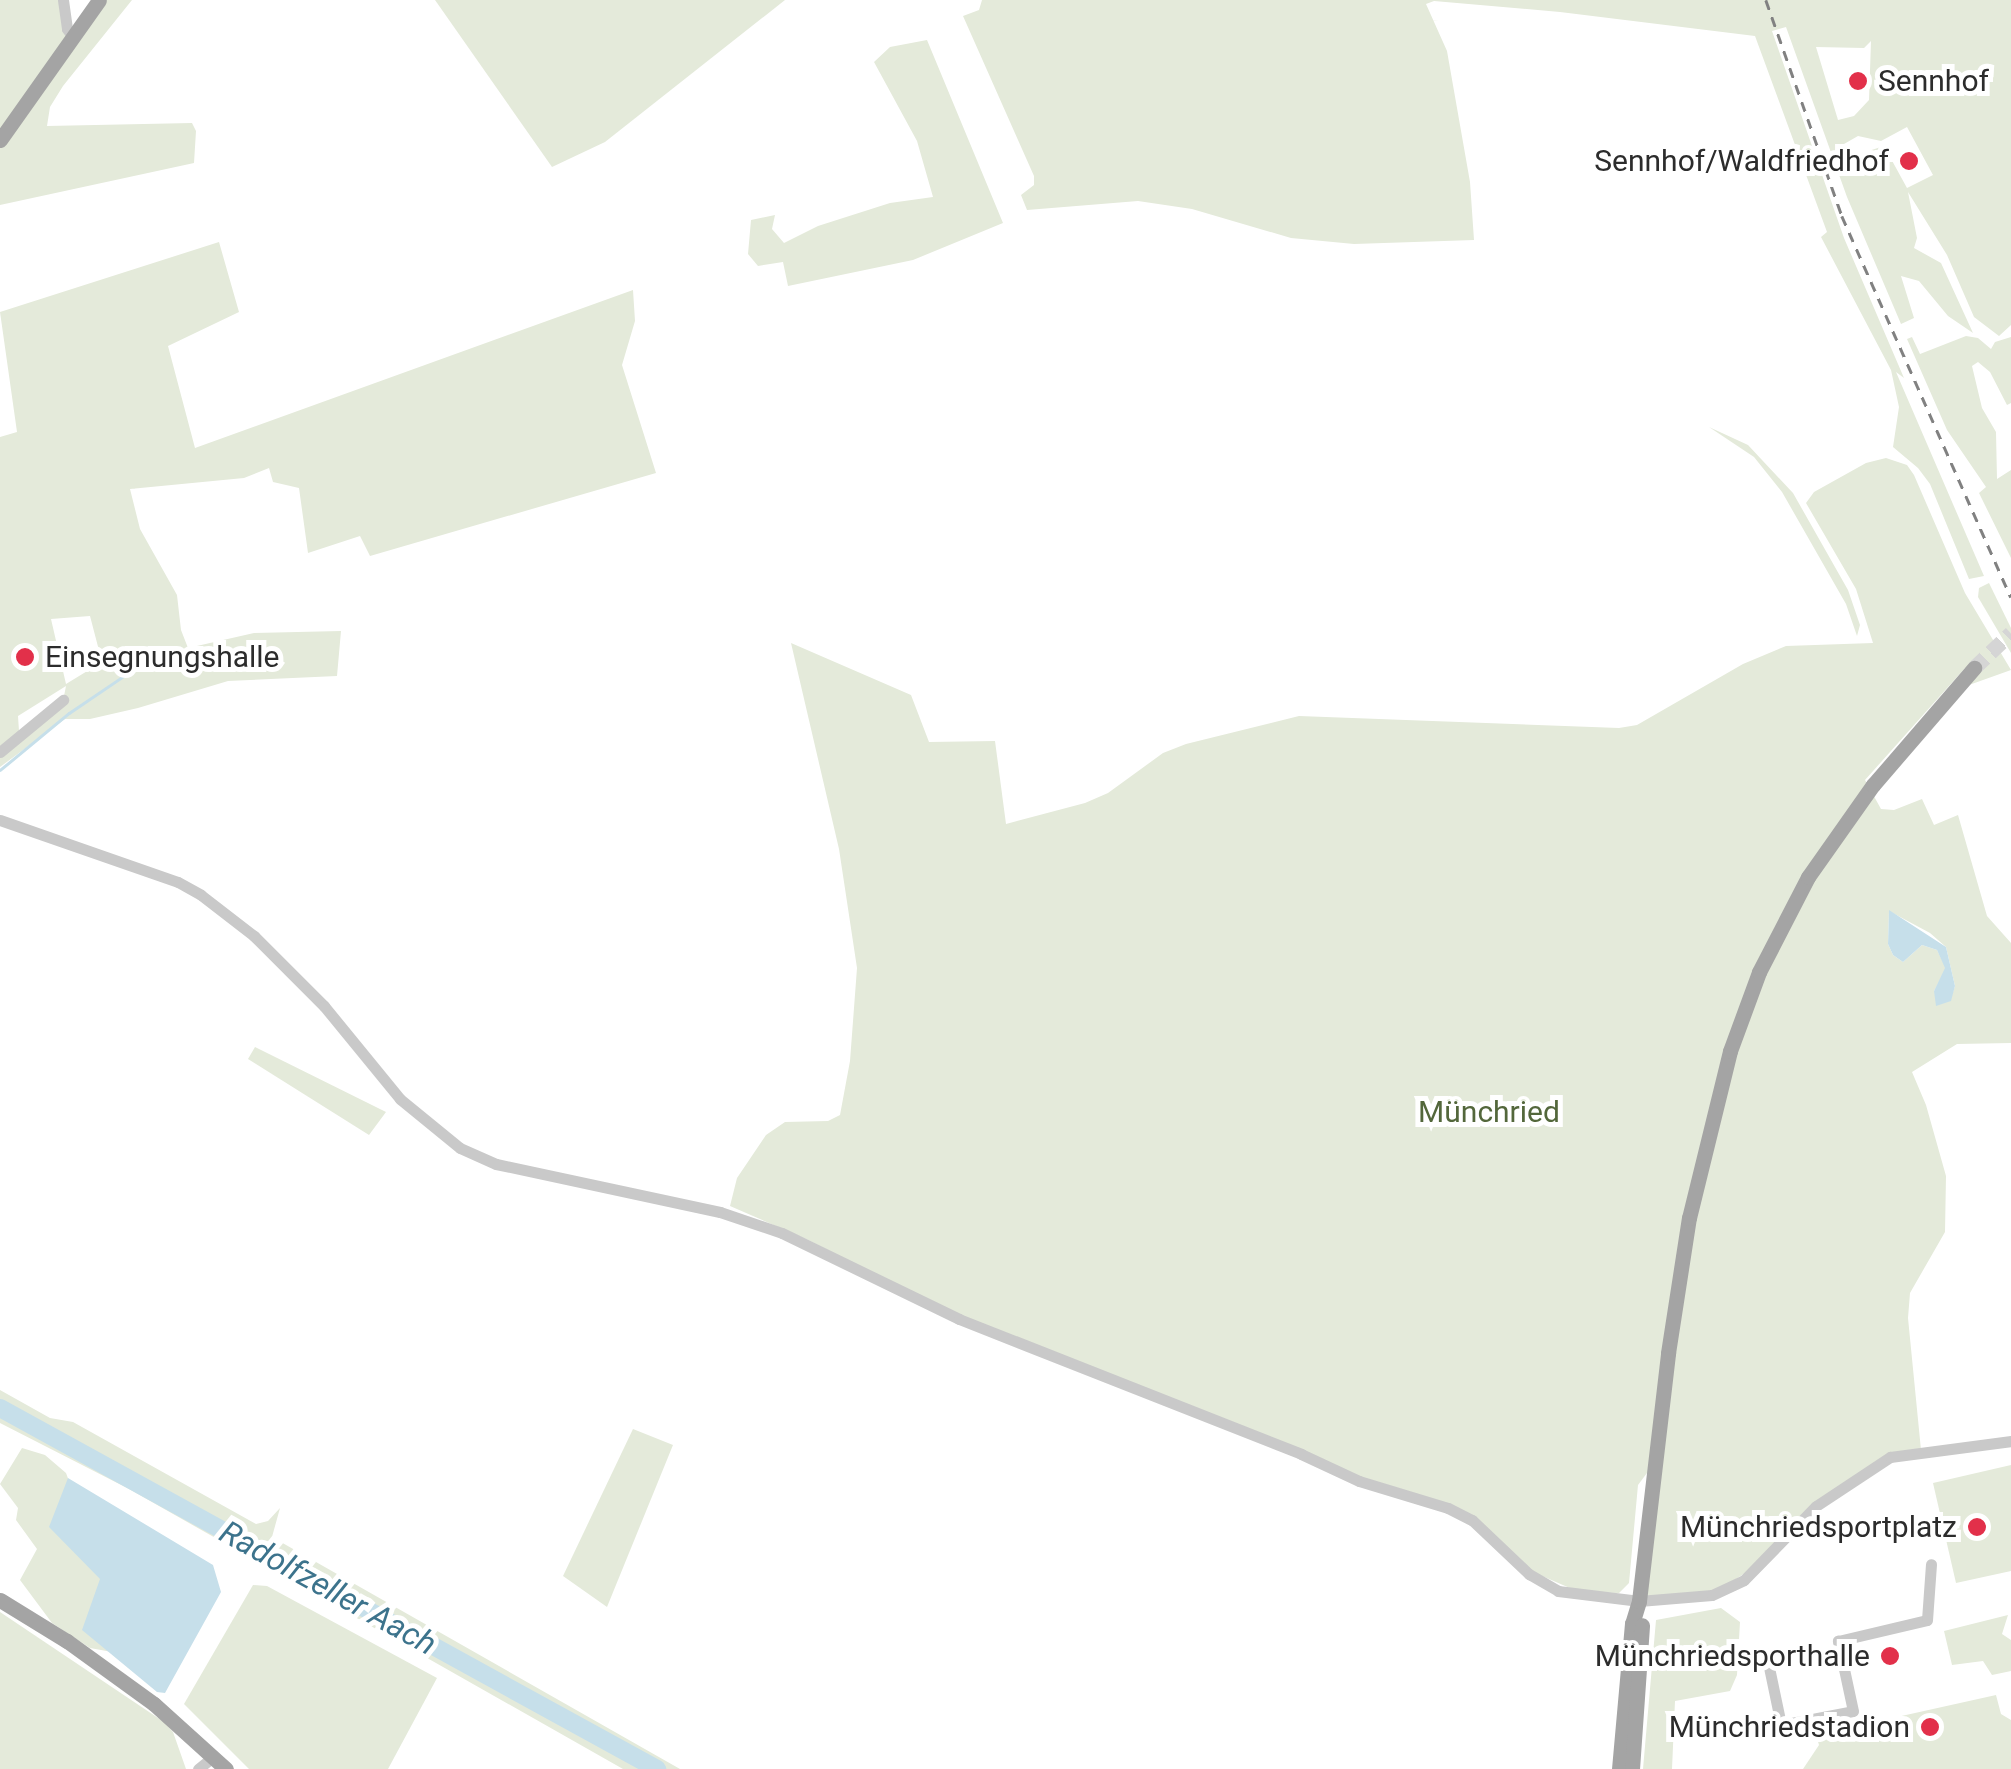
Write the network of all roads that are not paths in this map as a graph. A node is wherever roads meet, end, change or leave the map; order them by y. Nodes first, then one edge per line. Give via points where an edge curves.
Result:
1 (63, 0) edge
2 (99, 0) edge
3 (73, 37) junction
4 (0, 140) edge
5 (1974, 668) tunnel mouth
6 (63, 700) dead end
7 (0, 752) edge
8 (0, 820) edge
9 (2011, 1441) edge
10 (1931, 1564) dead end
11 (0, 1600) edge
12 (1639, 1601) junction
13 (1762, 1654) dead end
14 (214, 1757) junction
15 (198, 1769) edge
16 (226, 1769) edge
17 (1619, 1769) edge
18 (1632, 1769) edge

1 - 3 street
2 - 3 main road
3 - 4 main road
5 - 12 main road via 1840,829 1793,904 1743,1013 1689,1218
6 - 7 street
8 - 12 street via 201,895 254,936 324,1006 435,1132 482,1159 741,1218 959,1319 1472,1520 1529,1574 1558,1591
9 - 12 street via 1890,1458 1816,1506 1744,1580 1712,1595
10 - 13 street via 1926,1620 1838,1641 1854,1711 1782,1726
11 - 14 main road via 154,1704
12 - 17 main road
12 - 18 main road
14 - 15 street
14 - 16 main road

